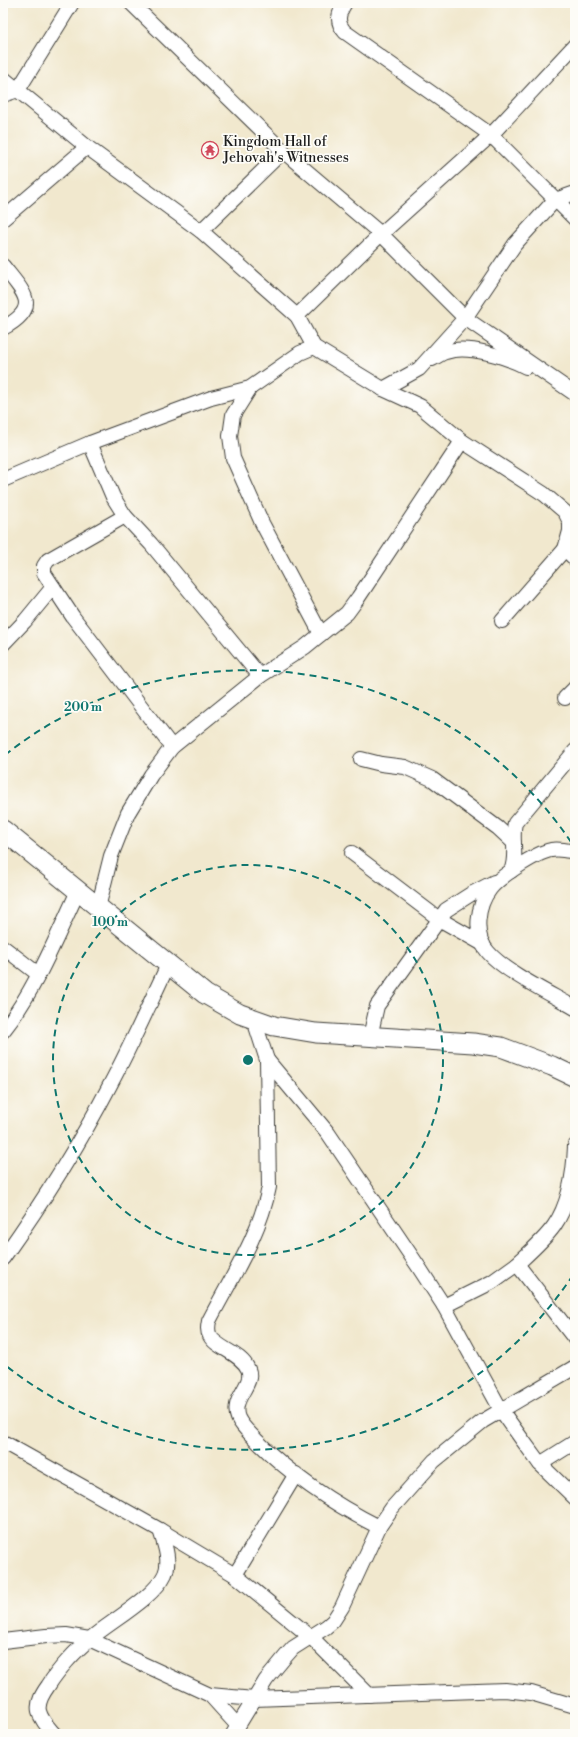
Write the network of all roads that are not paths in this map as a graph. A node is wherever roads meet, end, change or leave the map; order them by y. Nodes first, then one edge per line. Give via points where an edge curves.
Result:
1 (72, 3) edge
2 (131, 3) edge
3 (345, 3) edge
4 (575, 45) edge
5 (3, 78) edge
6 (18, 90) junction
7 (3, 95) edge
8 (491, 136) junction
9 (88, 147) junction
10 (283, 151) junction
11 (575, 193) edge
12 (556, 200) junction
13 (3, 219) edge
14 (575, 219) edge
15 (201, 231) junction
16 (381, 234) junction
17 (3, 266) edge
18 (297, 316) junction
19 (465, 318) junction
20 (3, 328) edge
21 (314, 347) junction
22 (420, 369) junction
23 (250, 388) junction
24 (383, 389) junction
25 (575, 394) edge
26 (462, 441) junction
27 (90, 443) junction
28 (3, 480) edge
29 (125, 516) junction
30 (573, 519) edge
31 (570, 554) edge
32 (52, 587) junction
33 (502, 621) dead end
34 (321, 634) junction
35 (3, 644) edge
36 (260, 676) junction
37 (172, 747) junction
38 (575, 751) edge
39 (361, 759) dead end
40 (3, 830) edge
41 (514, 844) junction
42 (352, 853) dead end
43 (575, 854) edge
44 (511, 871) junction
45 (498, 880) junction
46 (78, 892) junction
47 (98, 908) junction
48 (439, 919) junction
49 (483, 944) junction
50 (3, 947) edge
51 (168, 965) junction
52 (38, 974) junction
53 (575, 1008) edge
54 (254, 1020) junction
55 (3, 1031) edge
56 (370, 1037) junction
57 (267, 1060) junction
58 (575, 1077) edge
59 (575, 1146) edge
60 (3, 1258) edge
61 (517, 1264) junction
62 (444, 1306) junction
63 (575, 1339) edge
64 (575, 1367) edge
65 (501, 1410) junction
66 (3, 1442) edge
67 (575, 1442) edge
68 (540, 1464) junction
69 (296, 1474) junction
70 (575, 1498) edge
71 (379, 1527) junction
72 (160, 1530) junction
73 (235, 1576) junction
74 (312, 1638) junction
75 (89, 1639) junction
76 (3, 1641) edge
77 (210, 1695) junction
78 (369, 1695) junction
79 (254, 1699) junction
80 (575, 1706) edge
81 (236, 1730) edge
82 (54, 1734) edge

1 - 6 street
2 - 10 street
3 - 8 street via 338,17 339,25 345,32
4 - 8 street
5 - 6 street
6 - 7 street
6 - 9 street
8 - 12 street
8 - 16 street
9 - 13 street
9 - 15 street
10 - 15 street
10 - 16 street
11 - 12 street
12 - 14 street
12 - 19 street via 515,244
15 - 18 street
16 - 18 street
16 - 19 street
17 - 20 street via 26,299 26,308 21,316
18 - 21 street
19 - 22 street
19 - 25 street
21 - 23 street via 300,353
21 - 24 street
22 - 24 street
22 - 25 street via 446,351 472,349 518,363
23 - 27 street via 211,398
23 - 34 street via 233,415 230,436 233,458 262,522
24 - 26 street via 420,406
26 - 30 street via 544,494
26 - 34 street via 358,598 347,613
27 - 28 street
27 - 29 street via 113,497
29 - 32 street via 48,560 44,566 44,573
29 - 36 street
30 - 31 street
31 - 33 street
32 - 35 street via 25,622
32 - 37 street
34 - 36 street
36 - 37 street
37 - 47 street via 128,813 111,856
38 - 41 street via 515,823 512,834
39 - 41 street via 405,767 432,779 498,828
40 - 46 street
41 - 44 street via 515,863
42 - 48 street
43 - 44 street via 572,851 551,850
44 - 45 street
45 - 48 street via 446,910
45 - 49 street via 489,891 479,912 479,937
46 - 47 street
46 - 52 street
47 - 51 street
48 - 49 street
48 - 56 street via 377,1006
49 - 53 street via 488,952 508,968
50 - 52 street
51 - 54 street via 205,994
51 - 60 street via 110,1086 73,1150
52 - 55 street via 14,1018
54 - 56 street via 296,1030
54 - 57 street
56 - 58 street via 501,1047
57 - 62 street via 328,1133
57 - 69 street via 269,1187 265,1207 209,1321 208,1329 210,1337 245,1364 249,1371 248,1383 236,1406 238,1418 270,1453
59 - 61 street via 570,1189 564,1207 554,1226
61 - 62 street via 492,1282
61 - 63 street
62 - 65 street
64 - 65 street
65 - 68 street
65 - 71 street via 483,1421 434,1461 392,1508
66 - 72 street
67 - 68 street
68 - 70 street
69 - 71 street via 356,1515
69 - 73 street
71 - 74 street via 342,1607 329,1624
72 - 73 street
72 - 75 street via 168,1560 166,1573 155,1589
73 - 74 street
74 - 78 street
74 - 79 street via 293,1648 266,1680
75 - 76 street via 59,1635
75 - 77 street
75 - 82 street via 53,1677 41,1697 39,1711 43,1722
77 - 79 street
77 - 81 street
78 - 79 street
78 - 80 street via 505,1690 531,1693
79 - 81 street

